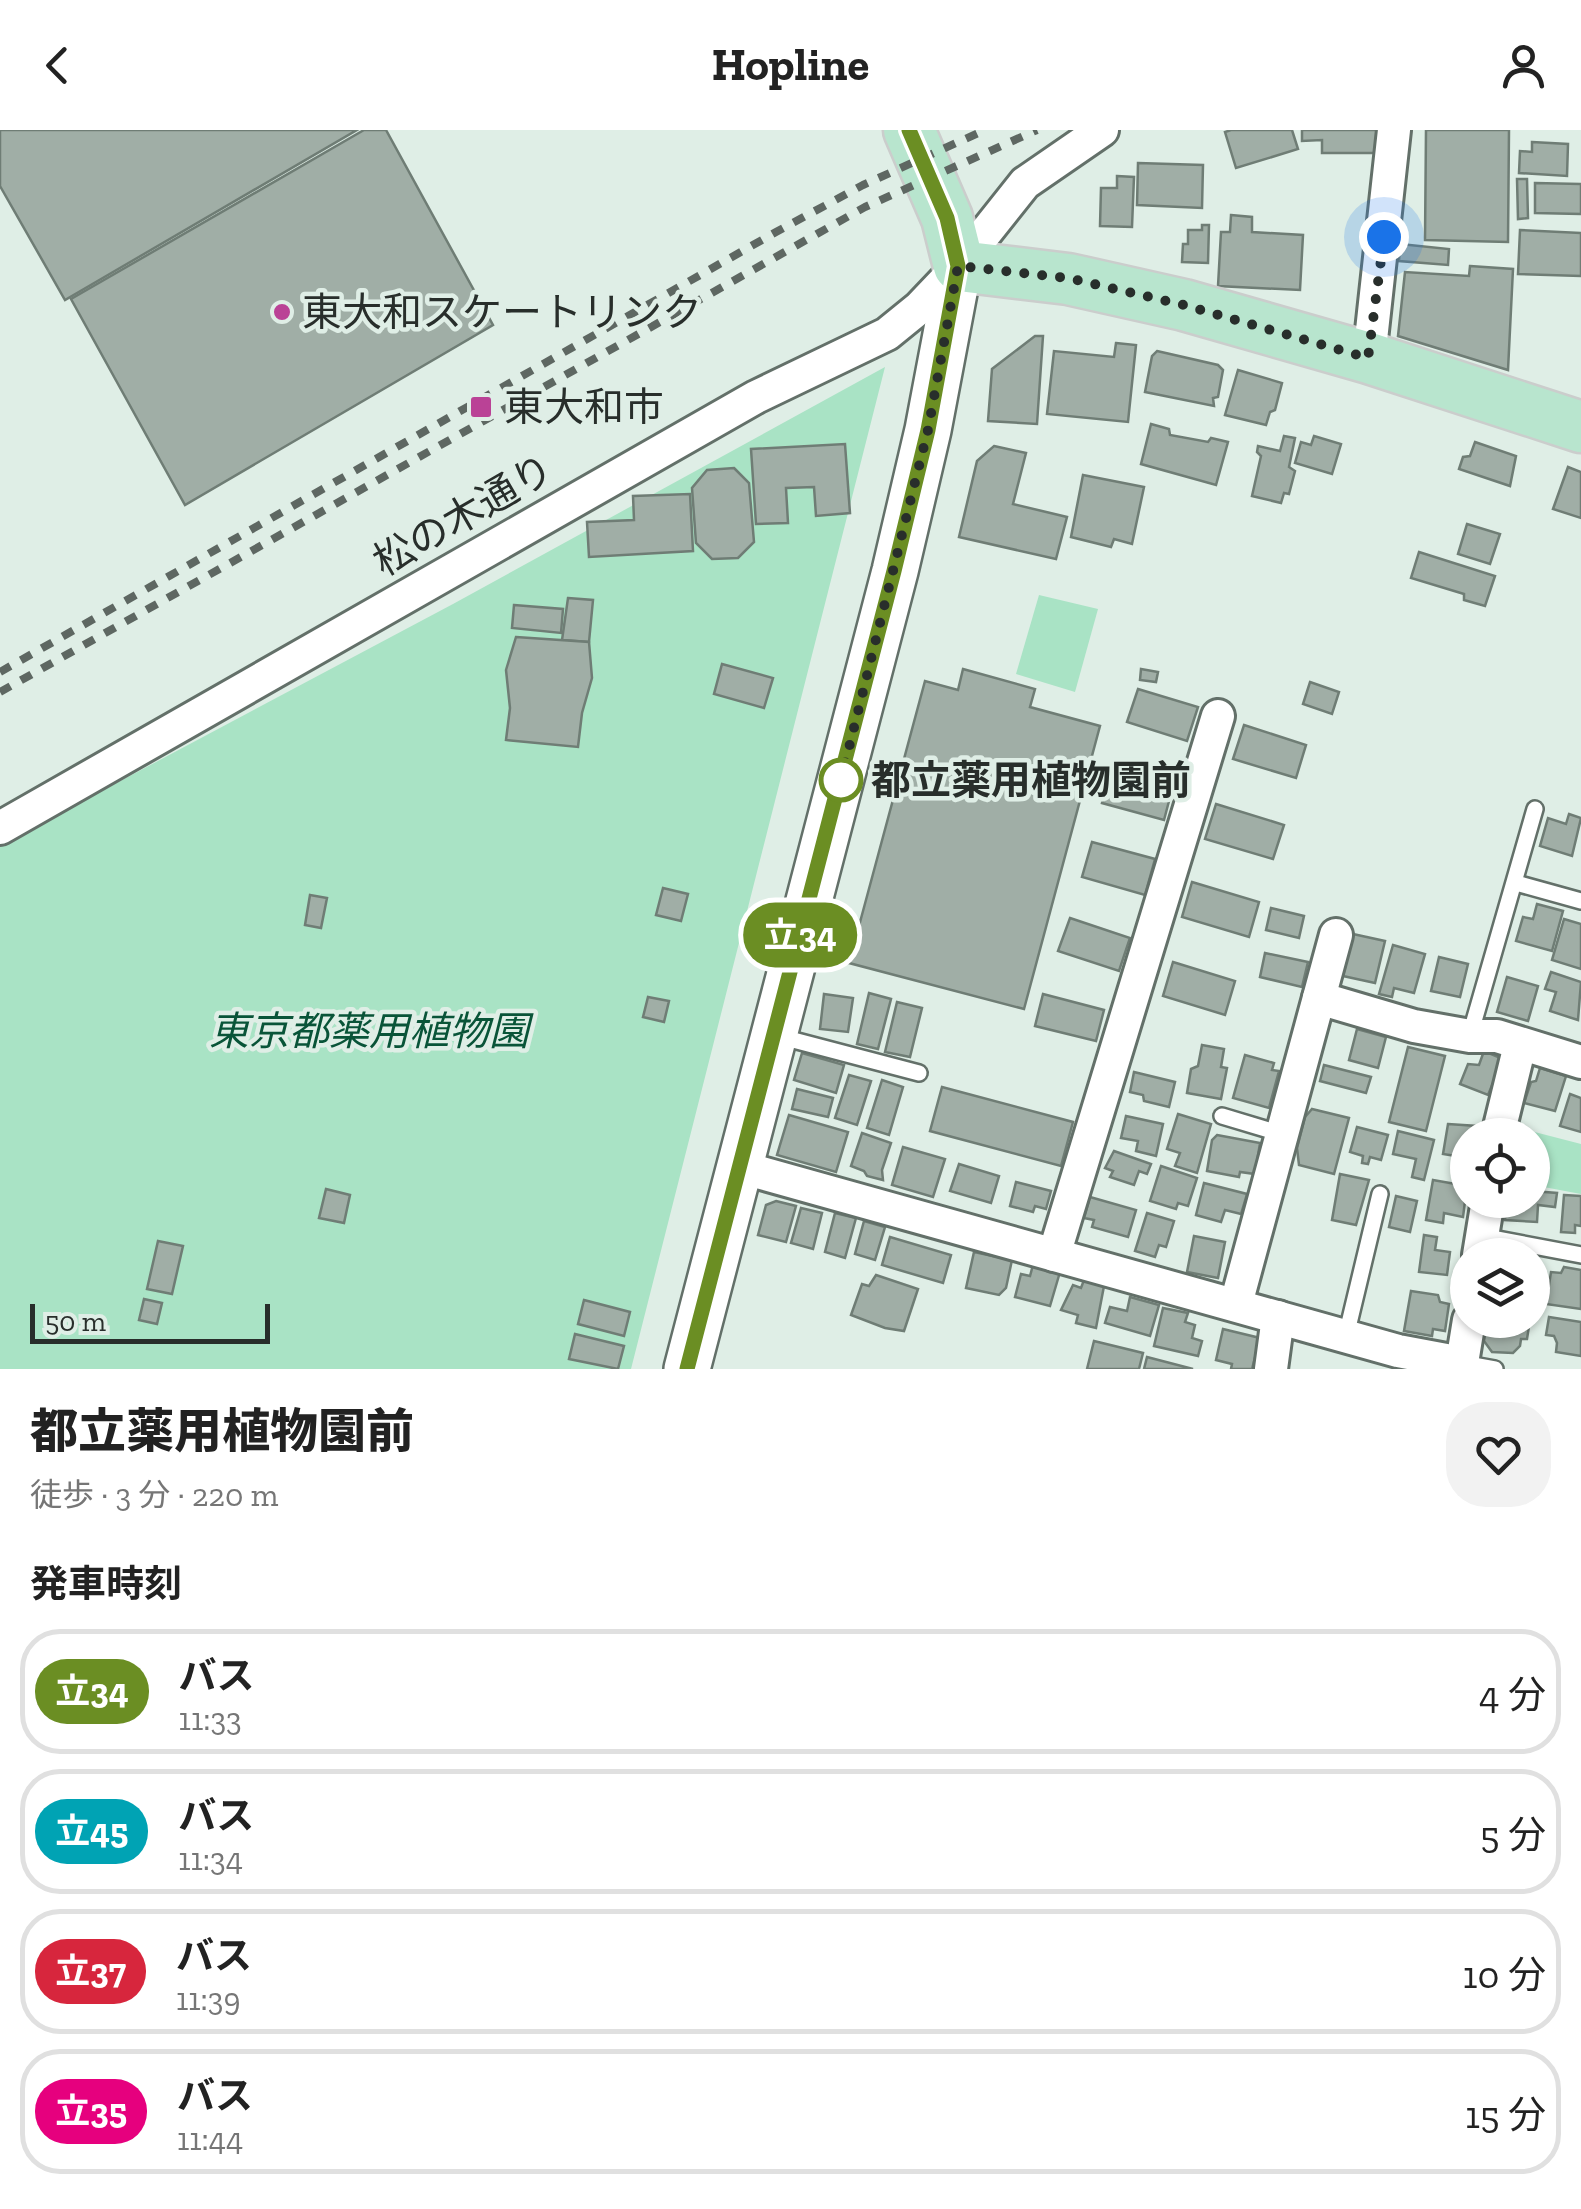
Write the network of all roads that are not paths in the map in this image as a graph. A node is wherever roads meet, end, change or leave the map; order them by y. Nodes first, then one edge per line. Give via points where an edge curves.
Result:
1 (910, 130) edge
2 (1102, 130) edge
3 (1394, 130) edge
4 (958, 266) junction
5 (1368, 358) junction
6 (1581, 427) edge
7 (1218, 716) dead end
8 (1535, 809) dead end
9 (0, 828) edge
10 (1516, 883) junction
11 (1581, 900) edge
12 (1336, 935) dead end
13 (1320, 998) junction
14 (774, 1034) junction
15 (1470, 1036) junction
16 (1520, 1045) junction
17 (1581, 1062) edge
18 (920, 1074) dead end
19 (1222, 1116) dead end
20 (1502, 1118) edge
21 (1282, 1134) junction
22 (740, 1167) junction
23 (1380, 1194) dead end
24 (1550, 1252) edge
25 (1581, 1254) edge
26 (1054, 1255) junction
27 (1236, 1304) junction
28 (1278, 1318) junction
29 (1346, 1336) junction
30 (1466, 1338) edge
31 (1462, 1363) junction
32 (687, 1369) edge
33 (1271, 1369) edge
34 (1496, 1369) edge

1 - 4 main road via 947,218
2 - 4 street, 松の木通り via 1025,183
3 - 5 street
4 - 5 main road via 1068,278
4 - 9 street, 松の木通り via 887,334 756,397
4 - 14 main road via 928,430
5 - 6 main road
7 - 26 street
8 - 10 lane
10 - 11 lane
10 - 15 lane
12 - 13 street
13 - 15 street
13 - 21 street
14 - 18 lane
14 - 22 main road
15 - 16 street
16 - 17 street
16 - 20 street
19 - 21 lane
21 - 27 street
22 - 26 street
22 - 32 main road
23 - 29 lane
24 - 25 lane
26 - 27 street
27 - 28 street
28 - 29 street
28 - 33 street
29 - 31 street
30 - 31 street
31 - 34 lane

